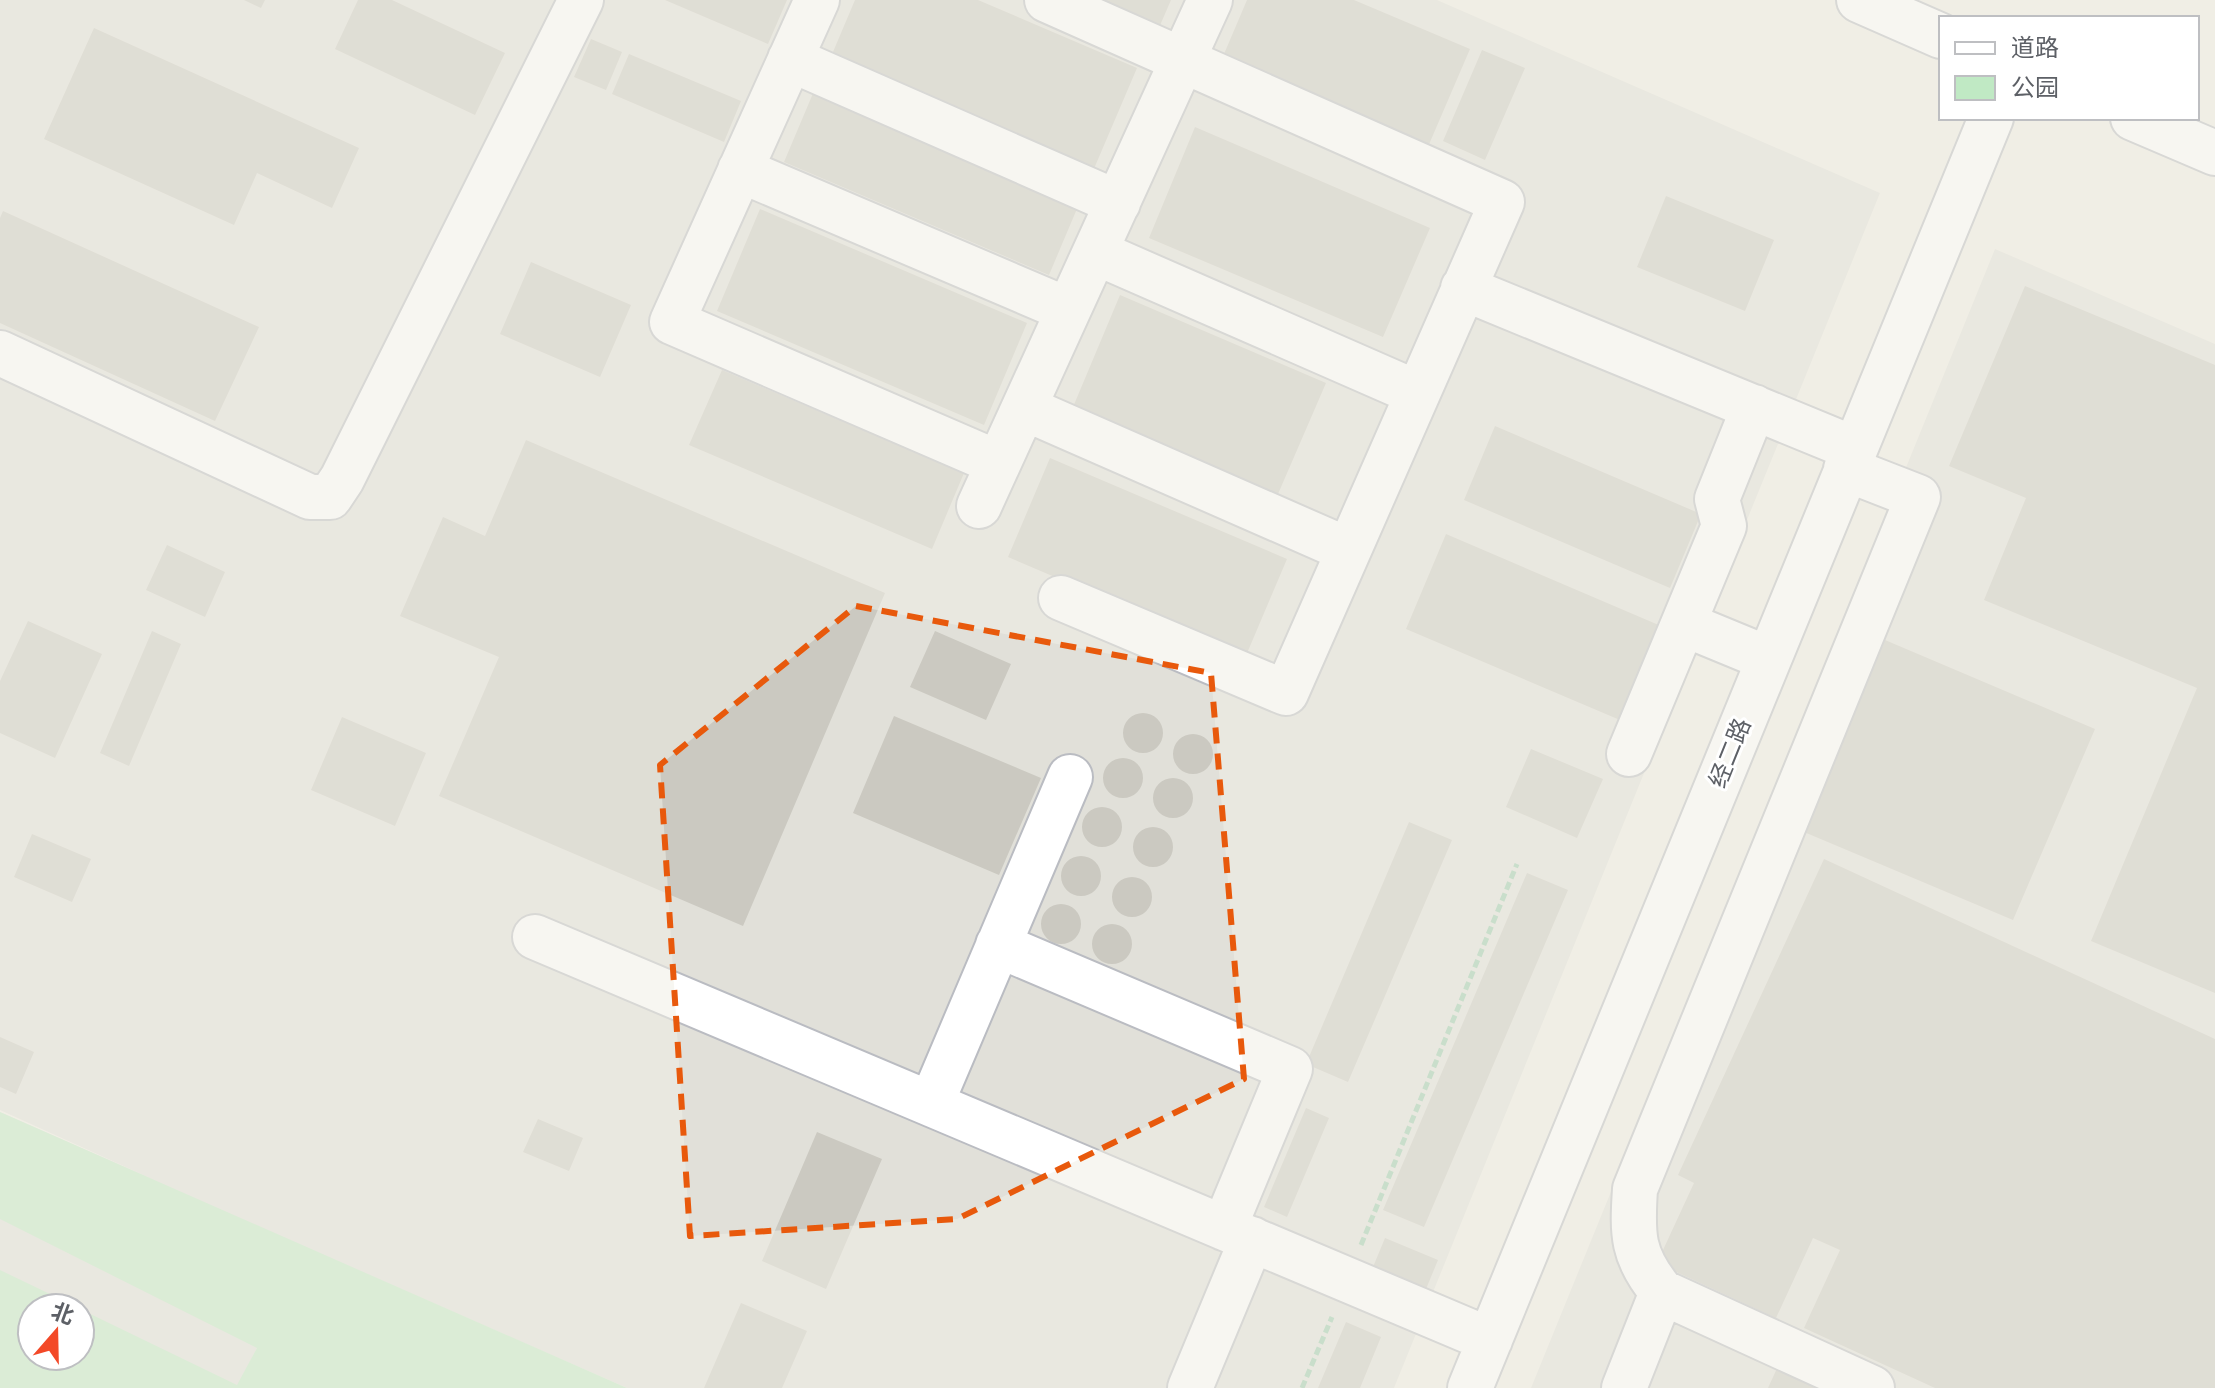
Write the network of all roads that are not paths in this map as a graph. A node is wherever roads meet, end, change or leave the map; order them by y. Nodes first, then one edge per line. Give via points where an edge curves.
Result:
1 (581, 0) edge
2 (817, 0) edge
3 (1047, 0) edge
4 (1210, 0) edge
5 (1859, 0) edge
6 (1939, 35) edge
7 (790, 59) junction
8 (1183, 60) junction
9 (1990, 120) edge
10 (2138, 120) edge
11 (2215, 153) edge
12 (740, 170) junction
13 (1118, 203) junction
14 (1095, 252) junction
15 (1463, 288) junction
16 (1068, 310) junction
17 (0, 353) edge
18 (1417, 393) junction
19 (1754, 407) junction
20 (1024, 408) junction
21 (1851, 459) junction
22 (998, 463) junction
23 (979, 506) dead end
24 (1348, 550) junction
25 (1061, 598) dead end
26 (1684, 624) junction
27 (1769, 659) junction
28 (1629, 754) dead end
29 (1070, 777) dead end
30 (535, 937) dead end
31 (998, 945) junction
32 (931, 1104) junction
33 (1238, 1234) junction
34 (1662, 1292) junction
35 (1490, 1340) junction
36 (1190, 1388) edge
37 (1470, 1388) edge
38 (1624, 1388) edge
39 (1872, 1388) edge

1 - 17 street via 330,497 310,497
2 - 7 street
3 - 8 street
4 - 8 street
5 - 6 street
7 - 12 street
7 - 13 street
8 - 13 street
8 - 15 street via 1502,202
9 - 21 street, 经二路
10 - 11 street
12 - 16 street
12 - 22 street via 672,322
13 - 14 street
14 - 16 street
14 - 18 street
15 - 18 street
15 - 19 street
16 - 20 street
18 - 24 street
19 - 21 street
19 - 26 street via 1717,499 1724,526
20 - 22 street
20 - 24 street
21 - 27 street, 经二路
21 - 34 street via 1918,497 1635,1189 1632,1234 1643,1269
22 - 23 street
24 - 25 street via 1286,693
26 - 27 street
26 - 28 street
27 - 35 street, 经二路
29 - 31 street
30 - 32 street
31 - 32 street
31 - 33 street via 1290,1069
32 - 33 street
33 - 35 street
33 - 36 street
34 - 38 street
34 - 39 street
35 - 37 street, 经二路

